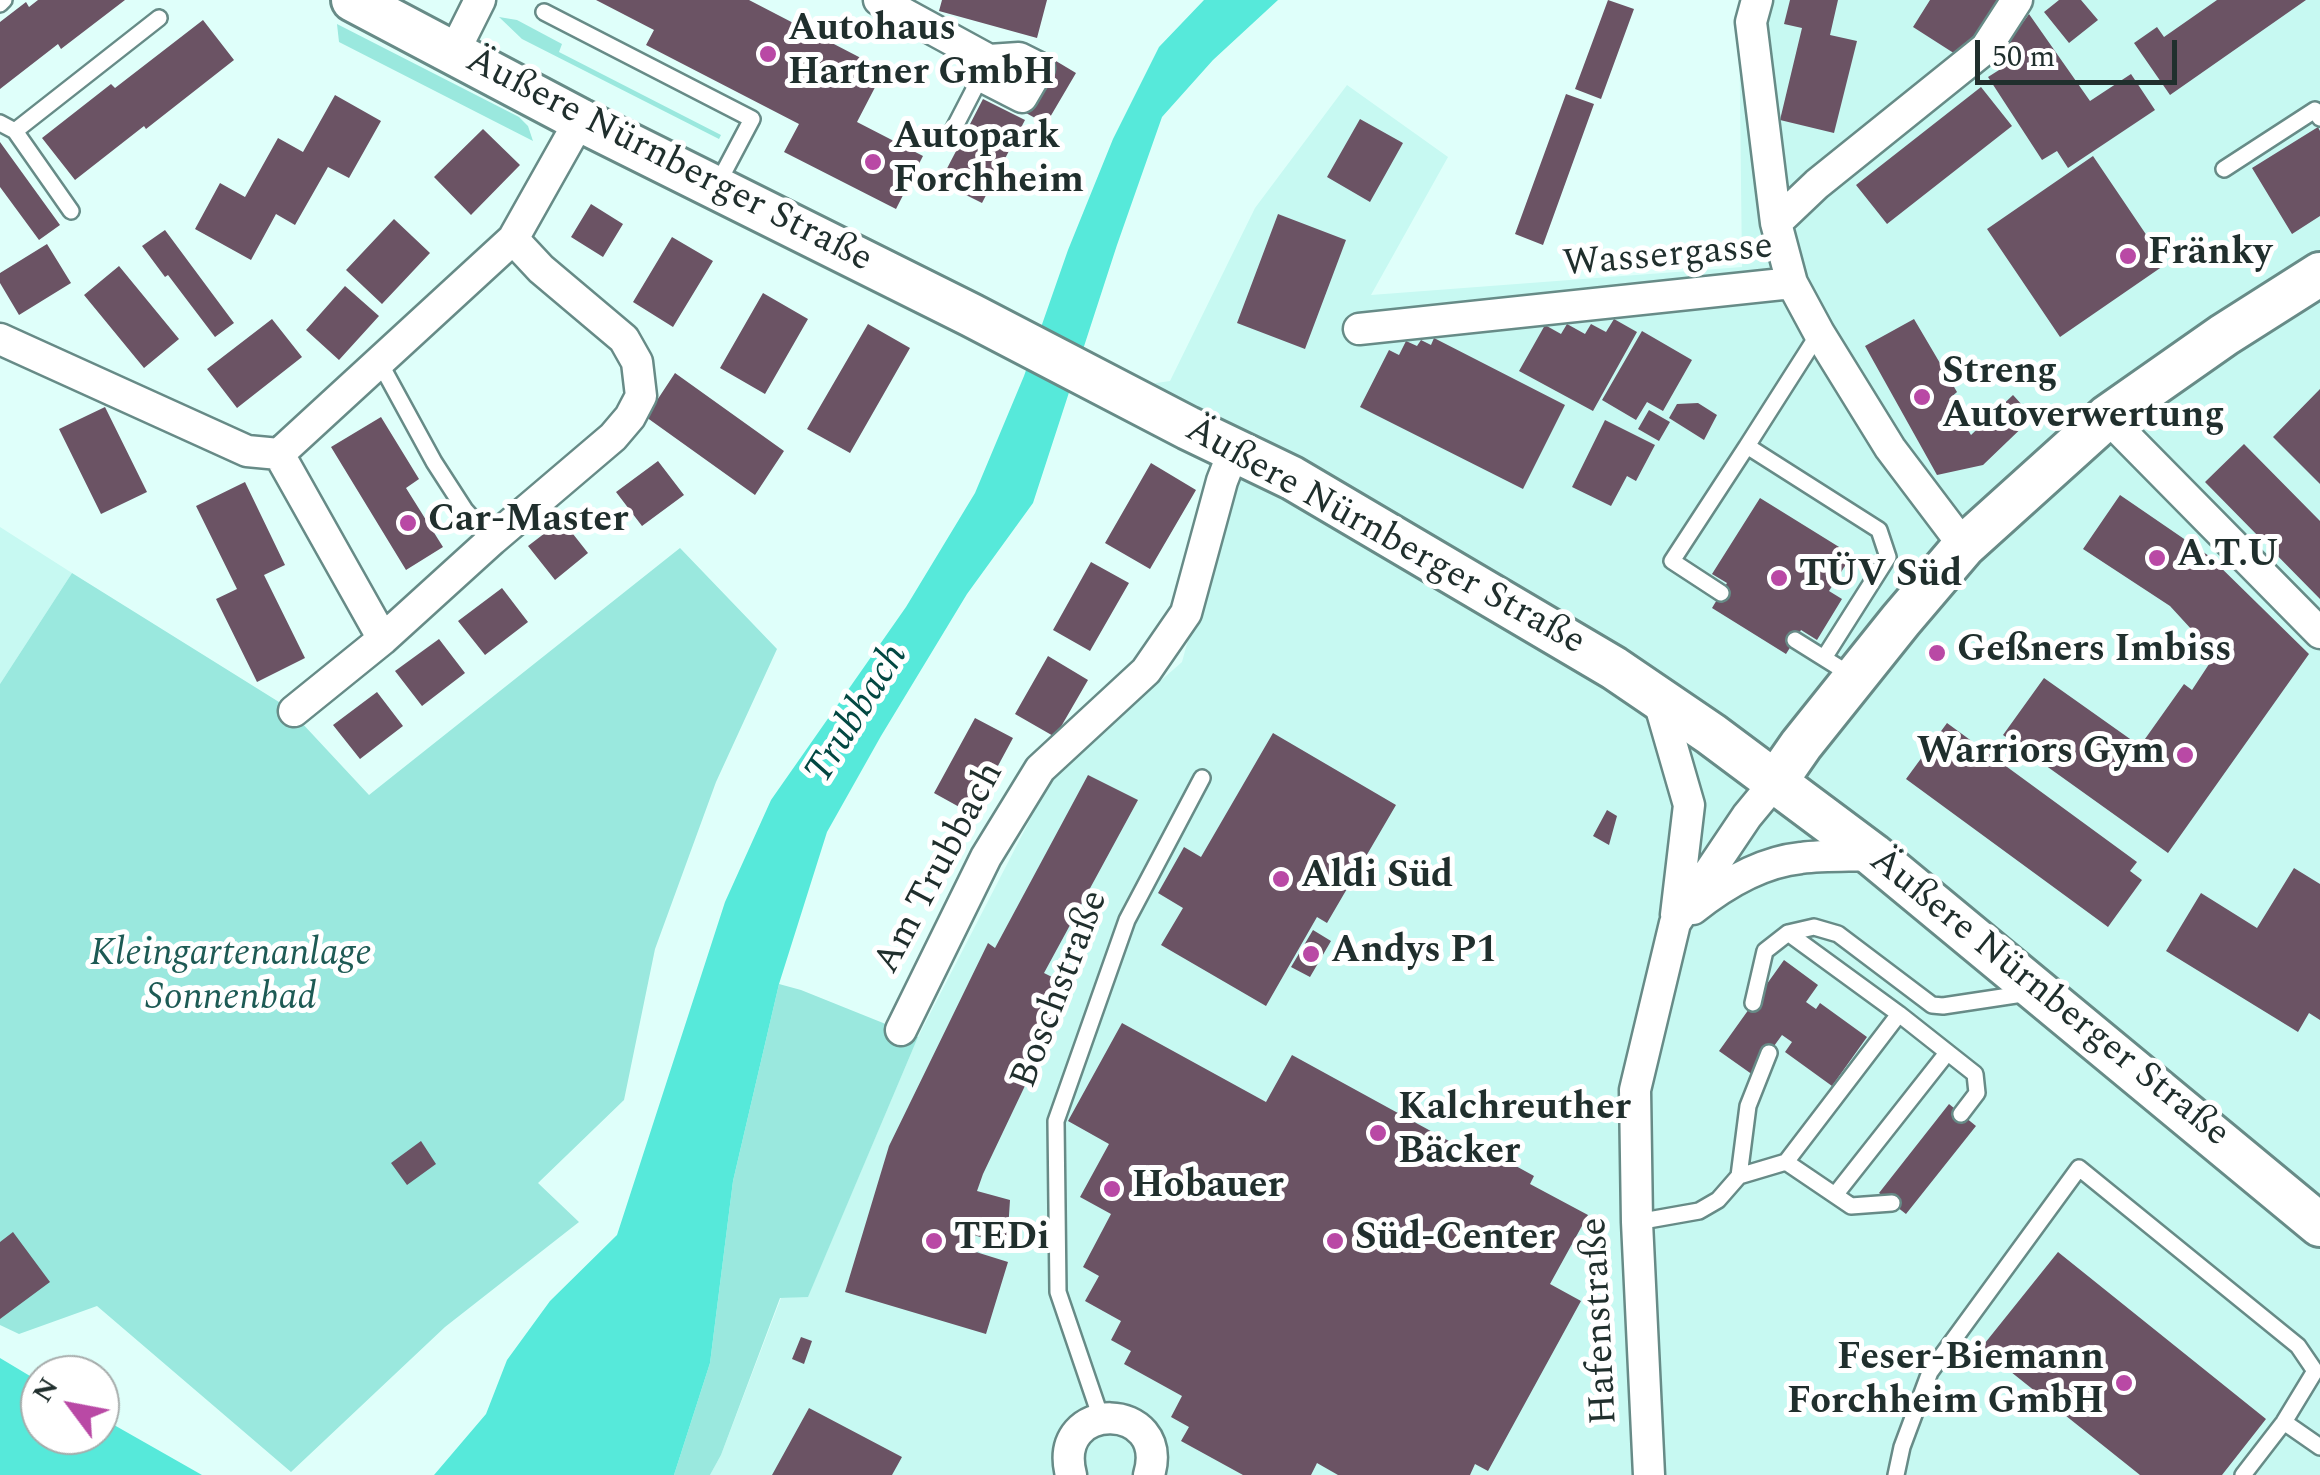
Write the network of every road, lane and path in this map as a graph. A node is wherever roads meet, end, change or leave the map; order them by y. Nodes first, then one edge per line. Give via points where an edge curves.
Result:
1 (353, 0) edge
2 (480, 0) edge
3 (1757, 0) edge
4 (2016, 0) edge
5 (891, 3) edge
6 (544, 12) dead end
7 (158, 18) dead end
8 (454, 52) junction
9 (985, 68) joint
10 (2320, 118) edge
11 (580, 120) junction
12 (8, 126) edge
13 (950, 138) dead end
14 (2224, 168) dead end
15 (716, 188) junction
16 (71, 212) dead end
17 (1776, 223) junction
18 (513, 238) junction
19 (2320, 274) edge
20 (1792, 283) junction
21 (1359, 329) dead end
22 (1820, 333) junction
23 (0, 339) edge
24 (380, 362) junction
25 (2108, 418) junction
26 (1748, 446) junction
27 (1234, 450) junction
28 (279, 454) junction
29 (492, 540) junction
30 (1964, 546) junction
31 (1721, 593) dead end
32 (2320, 633) edge
33 (382, 639) junction
34 (1796, 640) dead end
35 (1840, 668) junction
36 (1658, 698) junction
37 (294, 711) dead end
38 (1202, 778) dead end
39 (1776, 781) junction
40 (1873, 854) junction
41 (1675, 923) junction
42 (1788, 934) junction
43 (2038, 992) junction
44 (1753, 1003) dead end
45 (1899, 1014) junction
46 (901, 1030) dead end
47 (1947, 1052) junction
48 (1768, 1053) dead end
49 (1961, 1114) dead end
50 (1786, 1162) junction
51 (1739, 1176) junction
52 (1836, 1195) junction
53 (1892, 1203) dead end
54 (1637, 1222) junction
55 (2320, 1226) edge
56 (1101, 1418) junction
57 (2284, 1422) junction
58 (2320, 1447) edge
59 (1070, 1475) edge
60 (1149, 1475) edge
61 (1649, 1475) edge
62 (1896, 1475) edge
63 (2243, 1475) edge

1 - 8 main road, Äußere Nürnberger Straße
2 - 8 street
3 - 17 street via 1751,22
4 - 17 street via 1986,48
5 - 9 street
6 - 15 lane via 752,119
7 - 12 lane
8 - 11 main road, Äußere Nürnberger Straße
9 - 13 lane
10 - 14 lane via 2315,110
11 - 15 main road, Äußere Nürnberger Straße
11 - 18 street
12 - 16 lane
15 - 27 main road, Äußere Nürnberger Straße
17 - 20 street
18 - 24 street
18 - 29 street via 624,339 637,362 641,396 613,437
19 - 25 main road
20 - 21 street, Wassergasse
20 - 22 street, Wassergasse
22 - 26 lane
22 - 30 street, Wassergasse via 1890,448
23 - 28 street via 247,452
24 - 28 street
24 - 29 lane via 434,462
25 - 30 main road
25 - 32 street
26 - 31 lane via 1672,560
26 - 35 lane via 1879,530 1888,557
27 - 36 main road, Äußere Nürnberger Straße via 1470,581
27 - 46 street, Am Trubbach via 1186,613 1146,671 1040,769 986,856
28 - 33 street
29 - 33 street
30 - 35 main road via 1901,620
33 - 37 street
34 - 35 lane
35 - 39 main road
36 - 39 main road, Äußere Nürnberger Straße
36 - 41 street via 1689,804
38 - 56 lane, Boschstraße via 1127,920 1056,1121 1058,1292
39 - 40 main road, Äußere Nürnberger Straße
39 - 41 street, Hafenstraße
40 - 41 street via 1798,858 1761,868 1715,891
40 - 43 main road, Äußere Nürnberger Straße
41 - 54 street, Hafenstraße via 1635,1090
42 - 43 lane via 1814,928 1838,934 1932,1004
42 - 44 lane via 1765,951
42 - 45 lane
43 - 55 main road, Äußere Nürnberger Straße
45 - 47 lane
45 - 50 lane
47 - 49 lane via 1974,1074 1977,1094
47 - 52 lane
48 - 51 lane via 1748,1106
50 - 51 lane
50 - 52 lane
51 - 54 lane via 1699,1211
52 - 53 lane via 1852,1206
54 - 61 street, Hafenstraße
56 - 59 street via 1073,1438
56 - 60 street via 1128,1420 1147,1438
57 - 58 lane
57 - 62 lane via 2314,1372 2298,1346 2078,1168 1930,1372
57 - 63 lane

